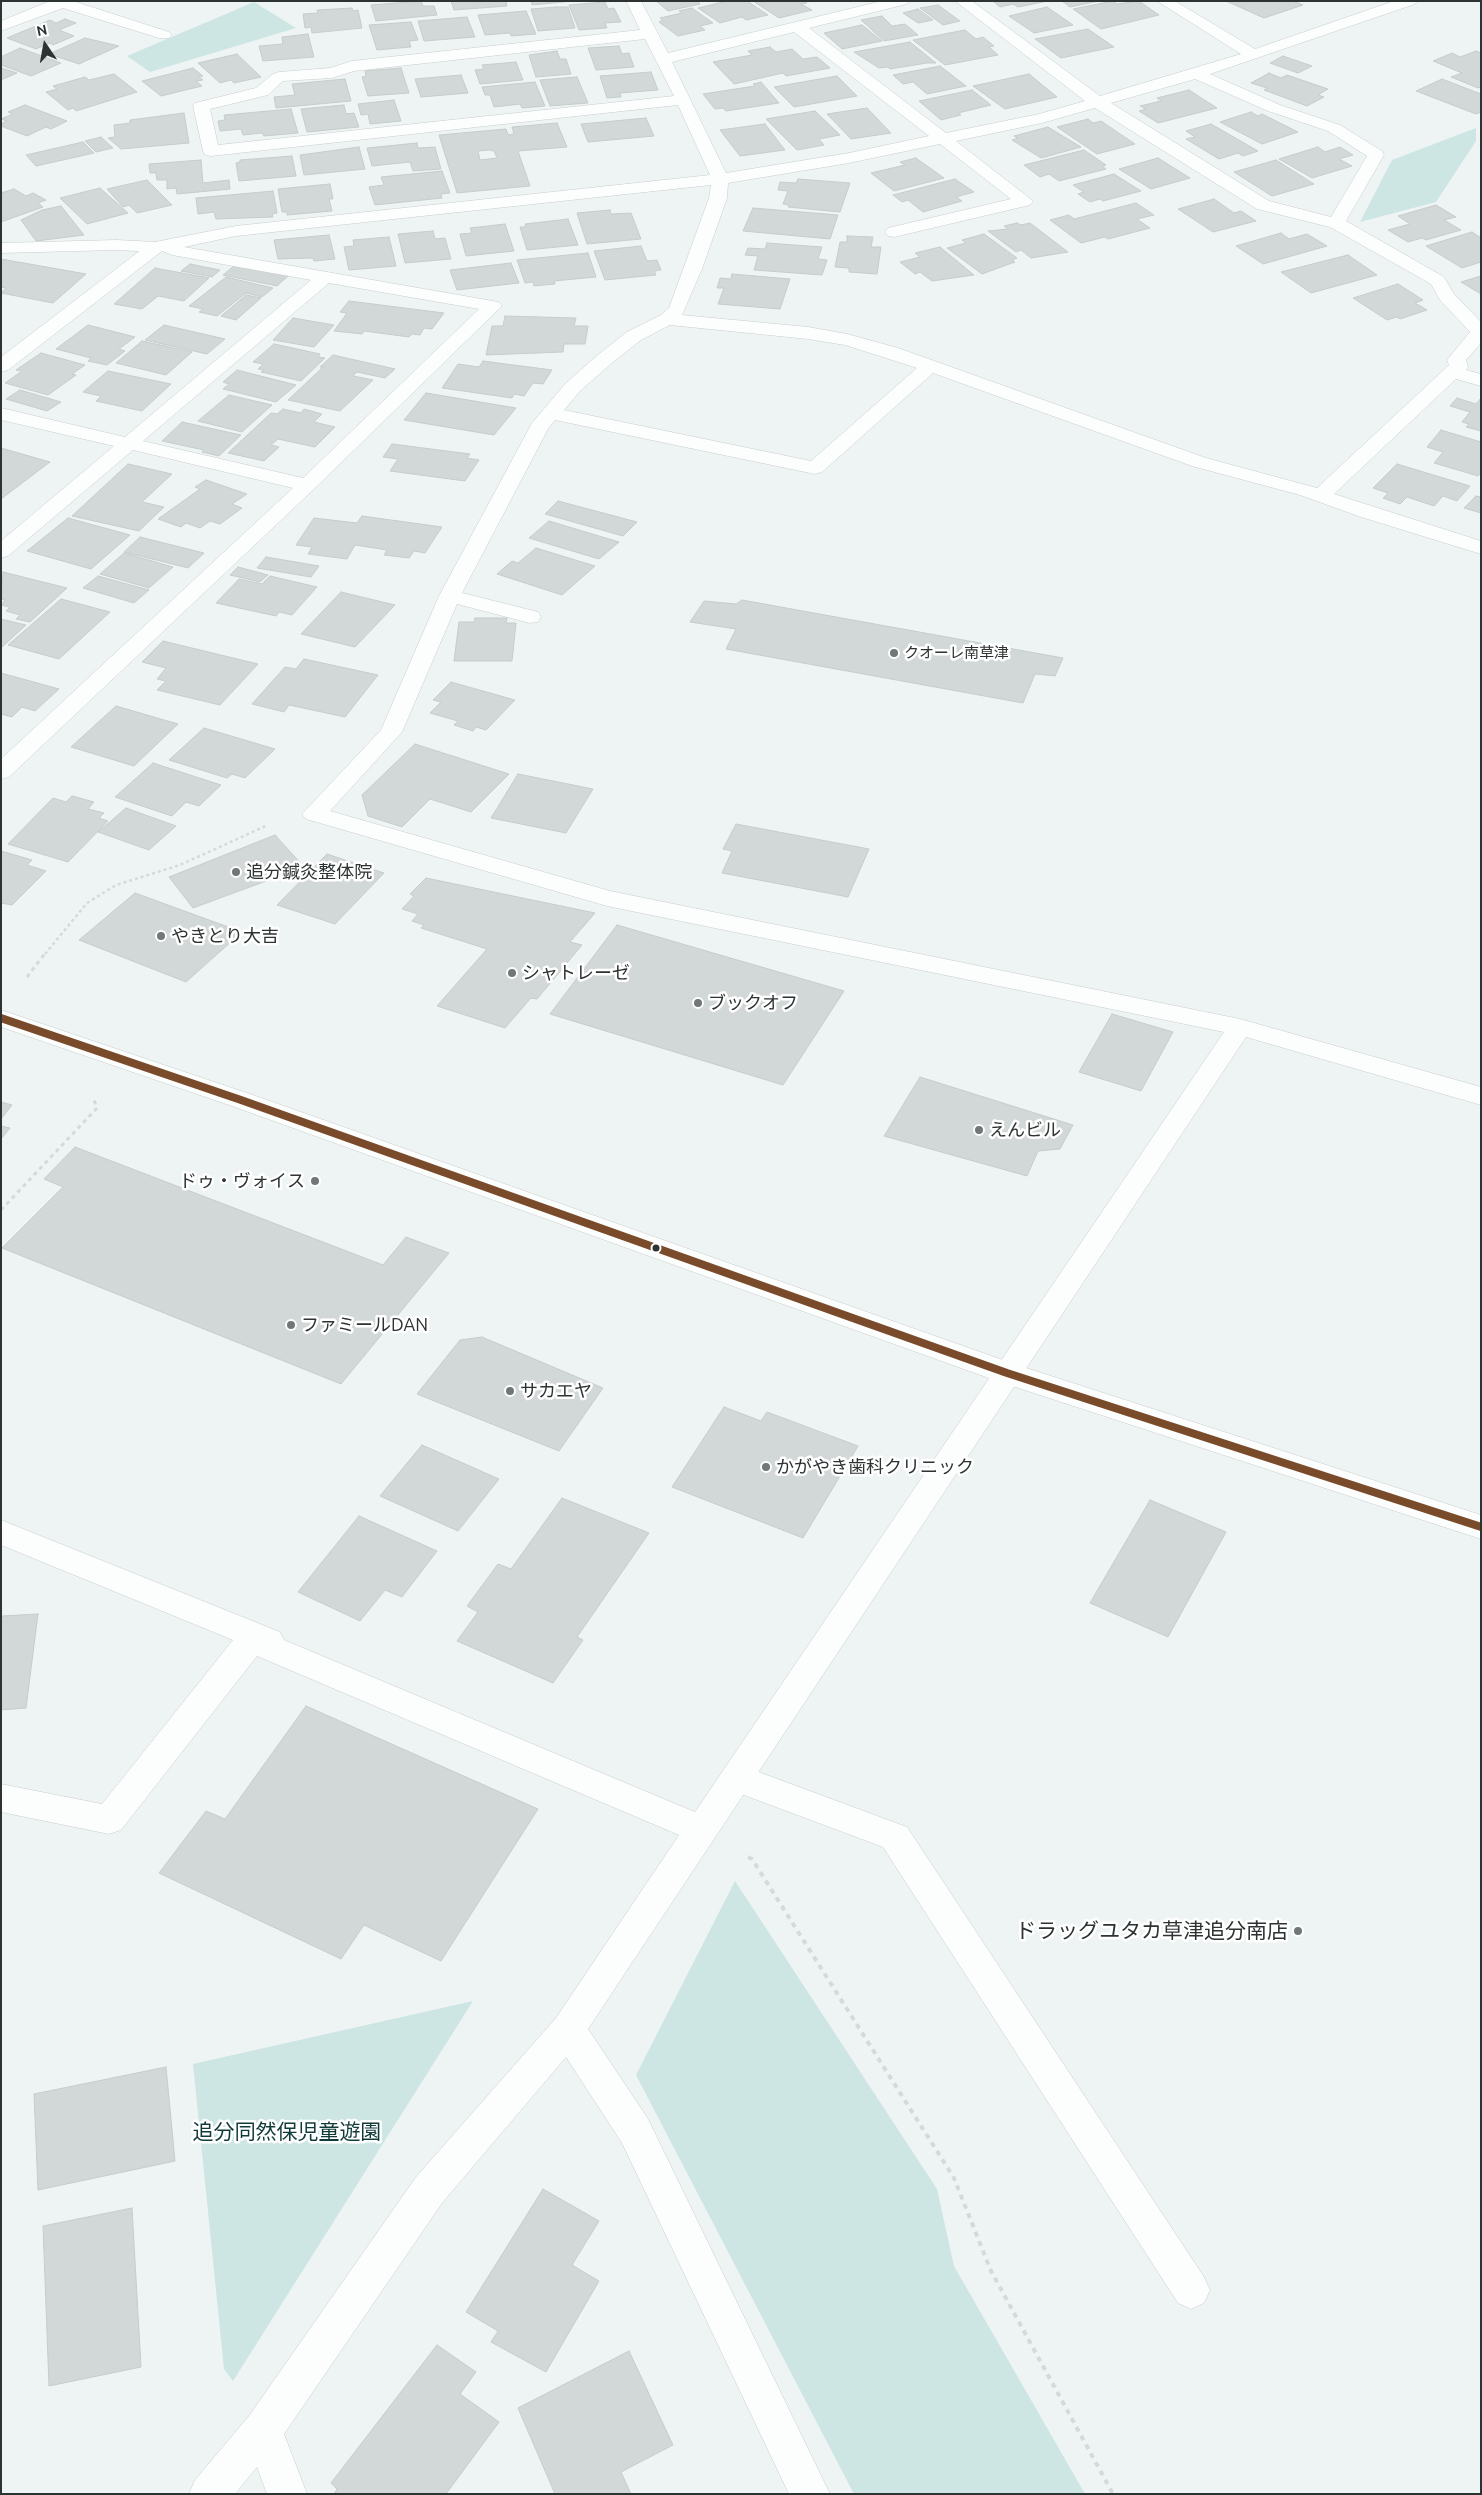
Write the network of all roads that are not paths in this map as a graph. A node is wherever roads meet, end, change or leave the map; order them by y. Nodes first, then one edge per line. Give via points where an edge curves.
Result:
1 (633, 1) edge
2 (902, 1) edge
3 (962, 1) edge
4 (1164, 1) edge
5 (1410, 1) edge
6 (59, 2) edge
7 (1, 26) edge
8 (796, 26) junction
9 (651, 34) junction
10 (164, 35) dead end
11 (1254, 55) junction
12 (663, 59) junction
13 (1196, 74) junction
14 (684, 100) junction
15 (1097, 102) junction
16 (944, 138) junction
17 (720, 178) junction
18 (1336, 223) junction
19 (894, 232) dead end
20 (156, 247) junction
21 (1, 248) edge
22 (325, 277) junction
23 (668, 320) junction
24 (1, 366) edge
25 (930, 366) junction
26 (1452, 372) junction
27 (1481, 380) edge
28 (551, 413) junction
29 (1, 414) edge
30 (128, 444) junction
31 (307, 485) junction
32 (1320, 496) junction
33 (1481, 548) edge
34 (1, 552) edge
35 (450, 596) junction
36 (530, 617) dead end
37 (1, 772) edge
38 (1, 1018) edge
39 (1240, 1027) junction
40 (1481, 1096) edge
41 (1007, 1373) junction
42 (1481, 1527) edge
43 (1, 1532) edge
44 (251, 1640) junction
45 (737, 1778) junction
46 (1, 1798) edge
47 (702, 1830) junction
48 (568, 2029) junction
49 (1191, 2290) dead end
50 (263, 2430) junction
51 (209, 2494) edge
52 (287, 2494) edge
53 (810, 2494) edge

1 - 9 street
2 - 8 street
3 - 15 street
4 - 11 street
5 - 11 street
6 - 7 street
6 - 10 street
8 - 12 street
8 - 16 street
9 - 12 street
9 - 14 street via 352,66 332,73 279,77 262,92 201,106 212,151
11 - 13 street
12 - 14 street
13 - 15 street
13 - 18 street via 1274,108 1334,128 1376,155
14 - 17 street
15 - 16 street via 1042,118
15 - 18 street via 1263,205
16 - 17 street via 850,158
16 - 19 street via 1024,201
17 - 20 street via 681,185 236,231
17 - 23 street via 718,198 693,270 676,310
18 - 26 street via 1438,280 1446,296 1480,332 1456,360 1459,367
20 - 21 street
20 - 22 street
20 - 24 street
22 - 30 street
22 - 31 street via 493,306
23 - 25 street via 765,328 847,340
23 - 28 street via 634,336 606,358
25 - 28 street via 815,468
25 - 32 street via 1199,462
26 - 27 street
26 - 32 street
28 - 35 street via 528,444
29 - 30 street
30 - 31 street
30 - 34 street
31 - 37 street
32 - 33 street
35 - 36 street
35 - 39 street via 392,732 314,814 607,898
38 - 41 street via 72,1040
39 - 40 street
39 - 41 street
41 - 42 street
41 - 45 street
43 - 44 street via 271,1642
44 - 46 street via 109,1820
44 - 47 street
45 - 47 street
45 - 49 street via 895,1837
47 - 48 street
48 - 50 street via 429,2190
48 - 53 street via 634,2131
50 - 51 street
50 - 52 street

